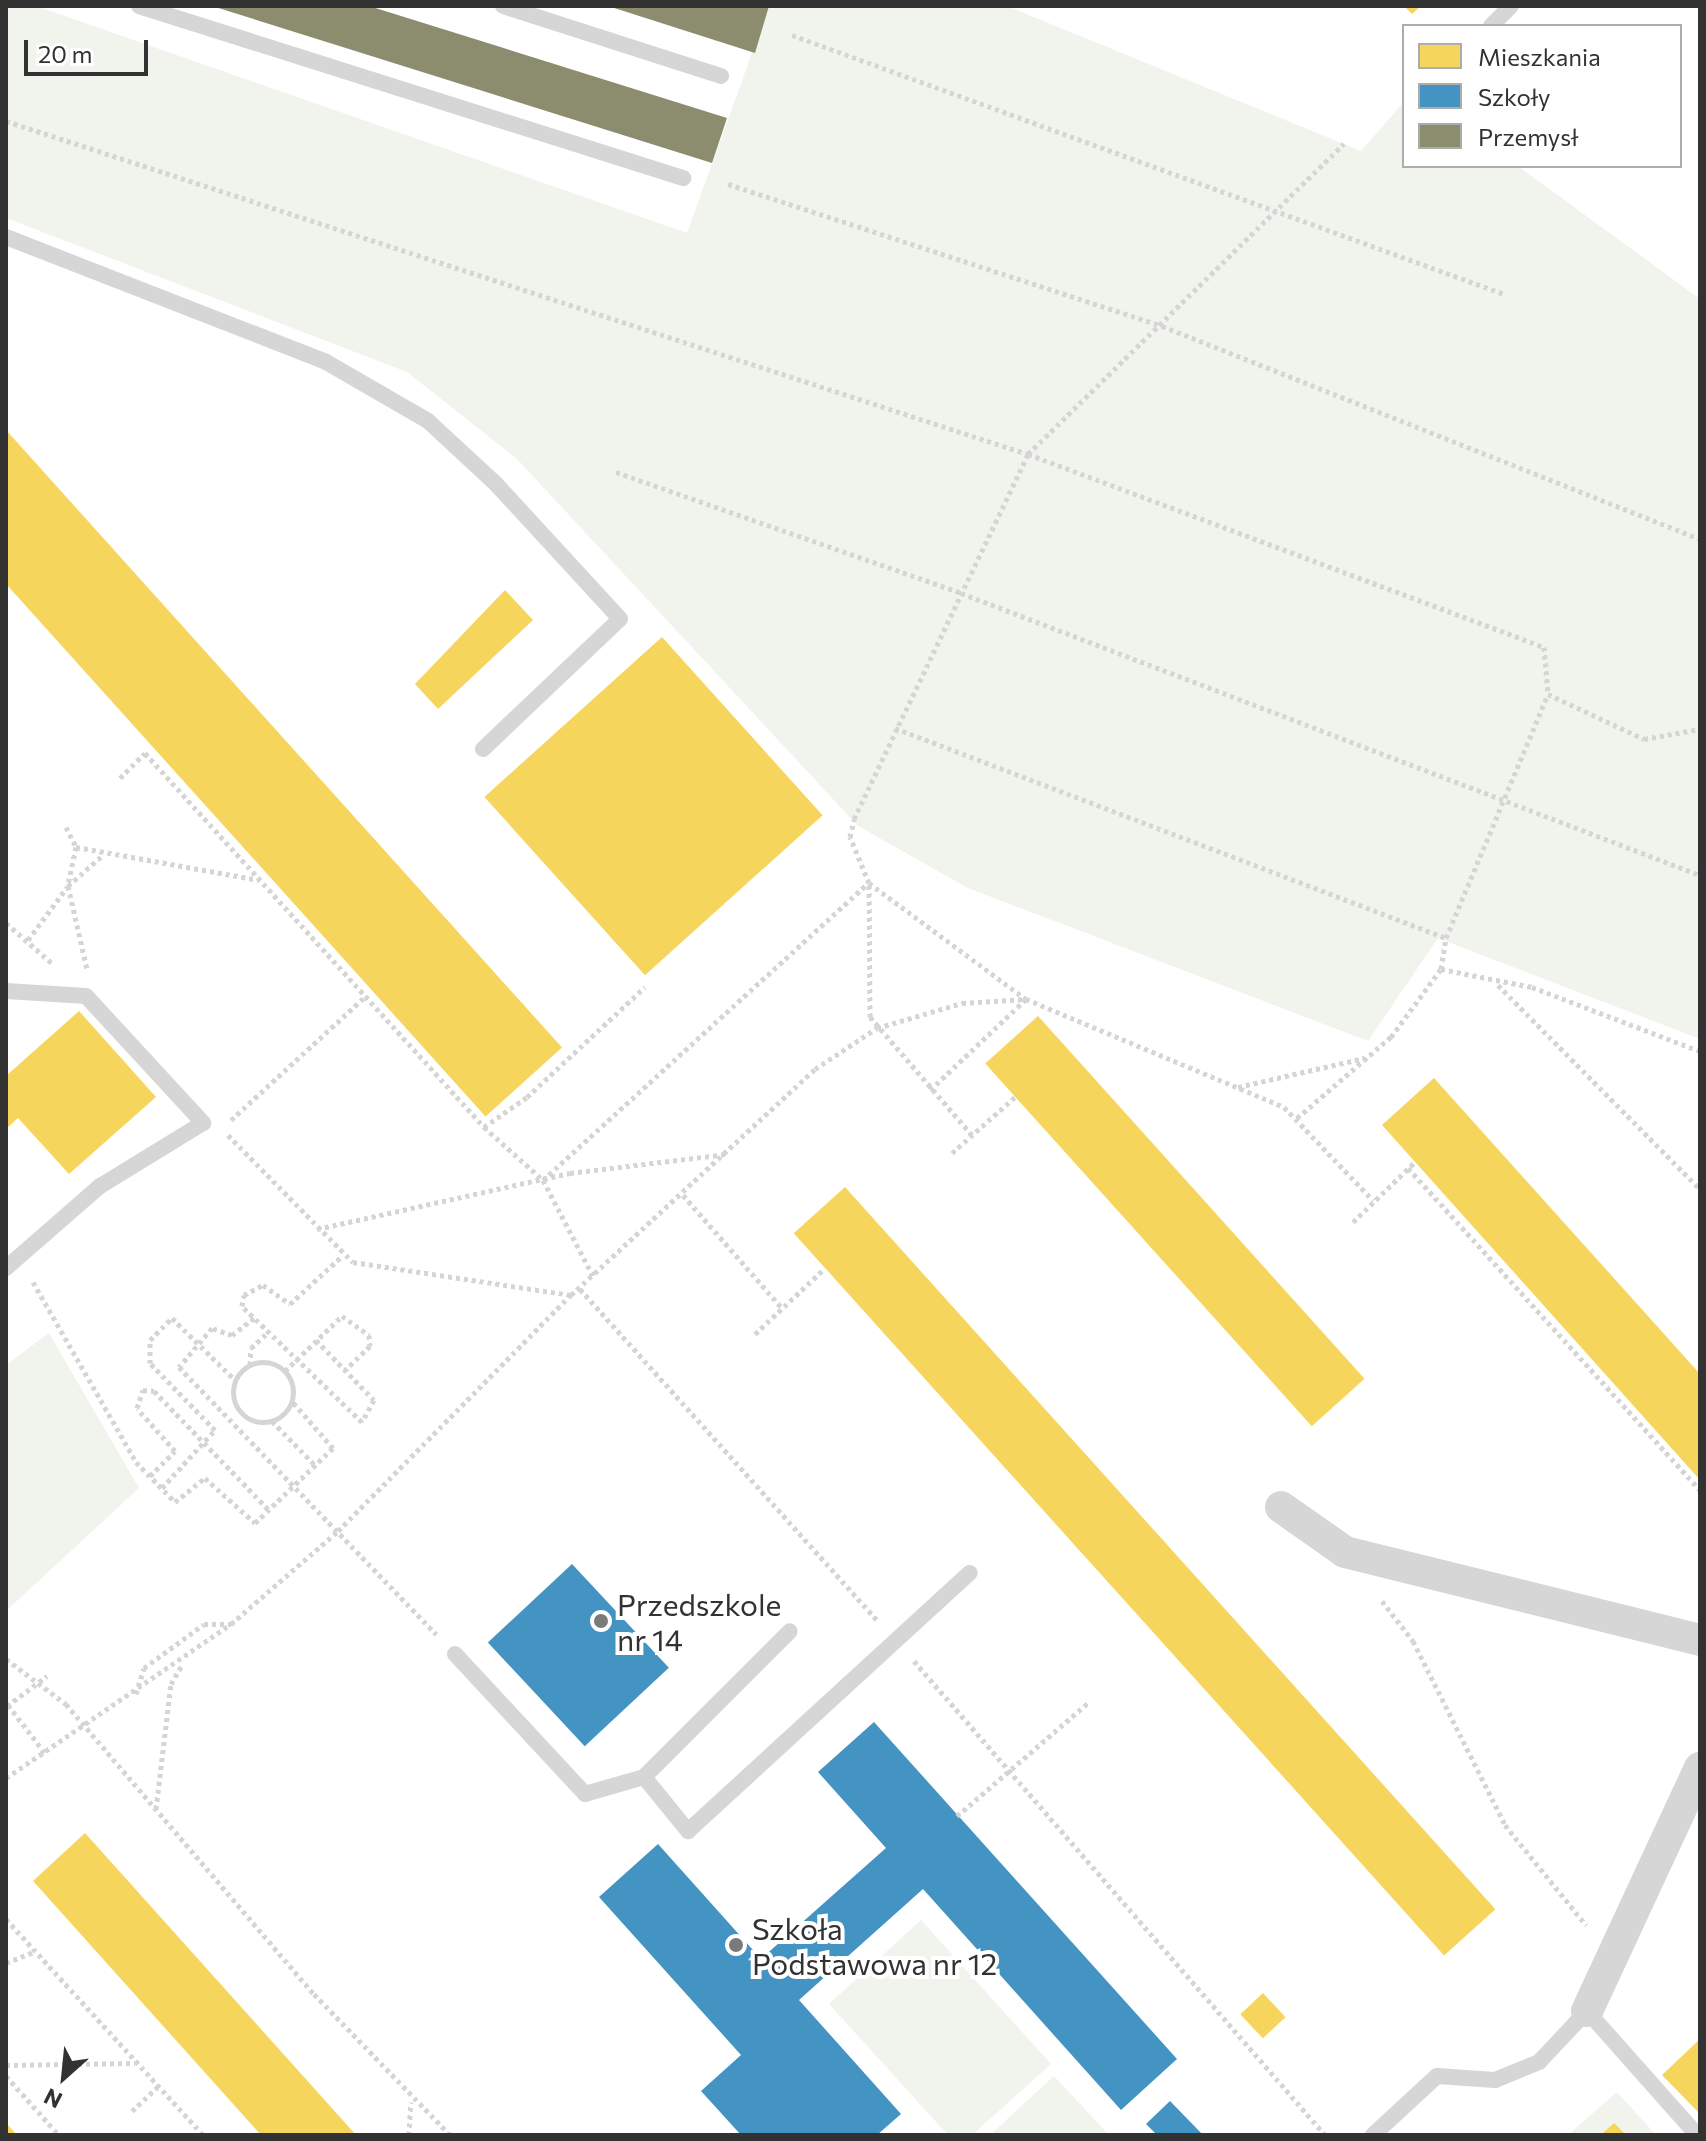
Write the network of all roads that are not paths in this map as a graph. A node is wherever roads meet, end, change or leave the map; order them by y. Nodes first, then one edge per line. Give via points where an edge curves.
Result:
1 (139, 6) edge
2 (503, 6) edge
3 (1511, 6) edge
4 (1493, 24) edge
5 (721, 76) dead end
6 (683, 178) dead end
7 (6, 237) edge
8 (483, 749) dead end
9 (6, 991) edge
10 (6, 1268) edge
11 (1281, 1507) dead end
12 (970, 1573) dead end
13 (790, 1631) dead end
14 (1700, 1640) edge
15 (455, 1654) road end
16 (1700, 1768) edge
17 (644, 1777) junction
18 (1587, 2011) junction
19 (1373, 2135) edge
20 (1697, 2135) edge

1 - 6 lane
2 - 5 lane
3 - 4 lane
7 - 8 lane via 326,362 428,421 496,484 620,619
9 - 10 lane via 86,996 203,1123 100,1186
11 - 14 street via 1345,1552
12 - 17 lane via 688,1831
13 - 17 lane
15 - 17 lane via 585,1794
16 - 18 street
18 - 19 lane via 1539,2062 1495,2080 1437,2076
18 - 20 lane

